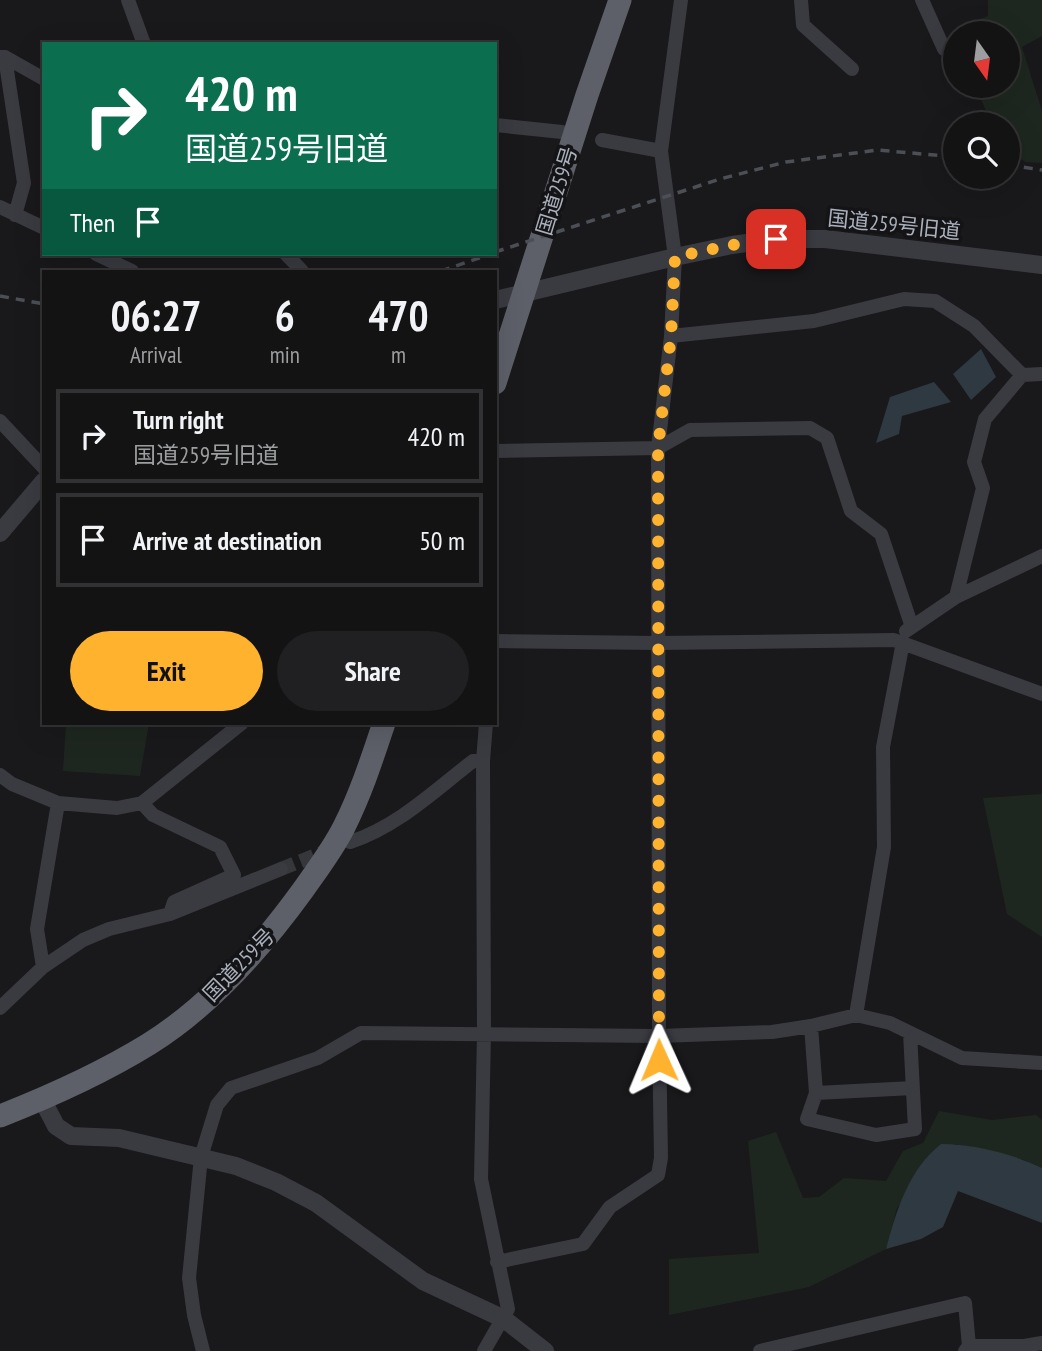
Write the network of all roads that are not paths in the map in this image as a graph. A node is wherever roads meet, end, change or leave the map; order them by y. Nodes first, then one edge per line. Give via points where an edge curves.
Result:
1 (128, 0) edge
2 (620, 0) edge
3 (681, 0) edge
4 (801, 0) edge
5 (922, 0) edge
6 (143, 42) edge
7 (943, 46) edge
8 (3, 57) edge
9 (852, 69) dead end
10 (42, 78) edge
11 (497, 125) edge
12 (562, 132) dead end
13 (602, 140) dead end
14 (661, 152) junction
15 (0, 207) edge
16 (15, 215) junction
17 (42, 227) edge
18 (100, 256) edge
19 (288, 256) edge
20 (675, 257) junction
21 (1042, 265) edge
22 (130, 270) edge
23 (301, 270) edge
24 (497, 300) edge
25 (671, 336) junction
26 (1042, 374) edge
27 (1022, 375) junction
28 (497, 377) edge
29 (0, 421) edge
30 (658, 448) junction
31 (497, 451) edge
32 (42, 466) edge
33 (42, 483) edge
34 (0, 533) edge
35 (1042, 556) edge
36 (956, 597) junction
37 (912, 627) junction
38 (497, 641) edge
39 (898, 641) junction
40 (658, 643) junction
41 (1042, 694) edge
42 (240, 725) edge
43 (383, 725) edge
44 (486, 725) edge
45 (483, 761) junction
46 (0, 775) edge
47 (58, 803) junction
48 (142, 803) junction
49 (350, 842) dead end
50 (281, 869) tunnel mouth
51 (170, 914) junction
52 (43, 967) junction
53 (0, 1008) edge
54 (856, 1015) junction
55 (811, 1026) junction
56 (910, 1033) junction
57 (484, 1034) junction
58 (659, 1036) junction
59 (1042, 1063) edge
60 (913, 1088) junction
61 (816, 1093) junction
62 (42, 1100) junction
63 (0, 1116) edge
64 (201, 1157) junction
65 (497, 1262) junction
66 (504, 1319) junction
67 (1042, 1343) edge
68 (967, 1348) edge
69 (203, 1351) edge
70 (484, 1351) edge
71 (545, 1351) edge
72 (760, 1351) edge

1 - 6 street
2 - 28 highway, 国道259号
3 - 14 street
4 - 9 street via 803,24
5 - 7 street
8 - 10 street
8 - 16 street via 24,183
11 - 12 street
13 - 14 street
14 - 20 street
15 - 16 street
16 - 17 street
18 - 22 street
19 - 23 street
20 - 21 street, 国道259号旧道 via 776,239 825,239
20 - 24 street, 国道259号旧道
20 - 25 street
25 - 27 street via 814,321 904,299 935,301 974,326
25 - 30 street
26 - 27 street
27 - 36 street via 985,419 974,462 983,488
29 - 32 street
30 - 31 street
30 - 37 street via 690,430 810,429 827,438 851,511 881,534
30 - 40 street
33 - 34 street
35 - 36 street
36 - 37 street
37 - 39 street
38 - 40 street
39 - 40 street
39 - 41 street
39 - 54 street via 883,747 884,847
40 - 58 street
42 - 48 street
43 - 62 highway, 国道259号 via 342,830 271,934 216,992 151,1042
44 - 45 street
45 - 49 street via 473,761 373,835
45 - 57 street
46 - 47 street
47 - 48 street via 117,808
47 - 52 street via 37,929
48 - 51 street via 153,816 220,847 234,875 174,902
50 - 51 street
51 - 52 street via 109,929
52 - 53 street
54 - 55 street
54 - 56 street
55 - 58 street
55 - 61 street
56 - 59 street via 962,1058
56 - 60 street
57 - 58 street
57 - 64 street via 361,1033 318,1058 231,1088 217,1105
57 - 65 street via 481,1179
58 - 65 street via 662,1158 658,1175 610,1208 583,1244
60 - 61 street
60 - 61 street via 915,1129 876,1135 807,1119
62 - 63 highway, 国道259号
62 - 64 street via 56,1126 71,1136 119,1138
64 - 66 street via 236,1166 316,1202 423,1282
64 - 69 street via 188,1278
65 - 66 street via 508,1310
66 - 70 street
66 - 71 street
67 - 68 street
68 - 72 street via 965,1303

